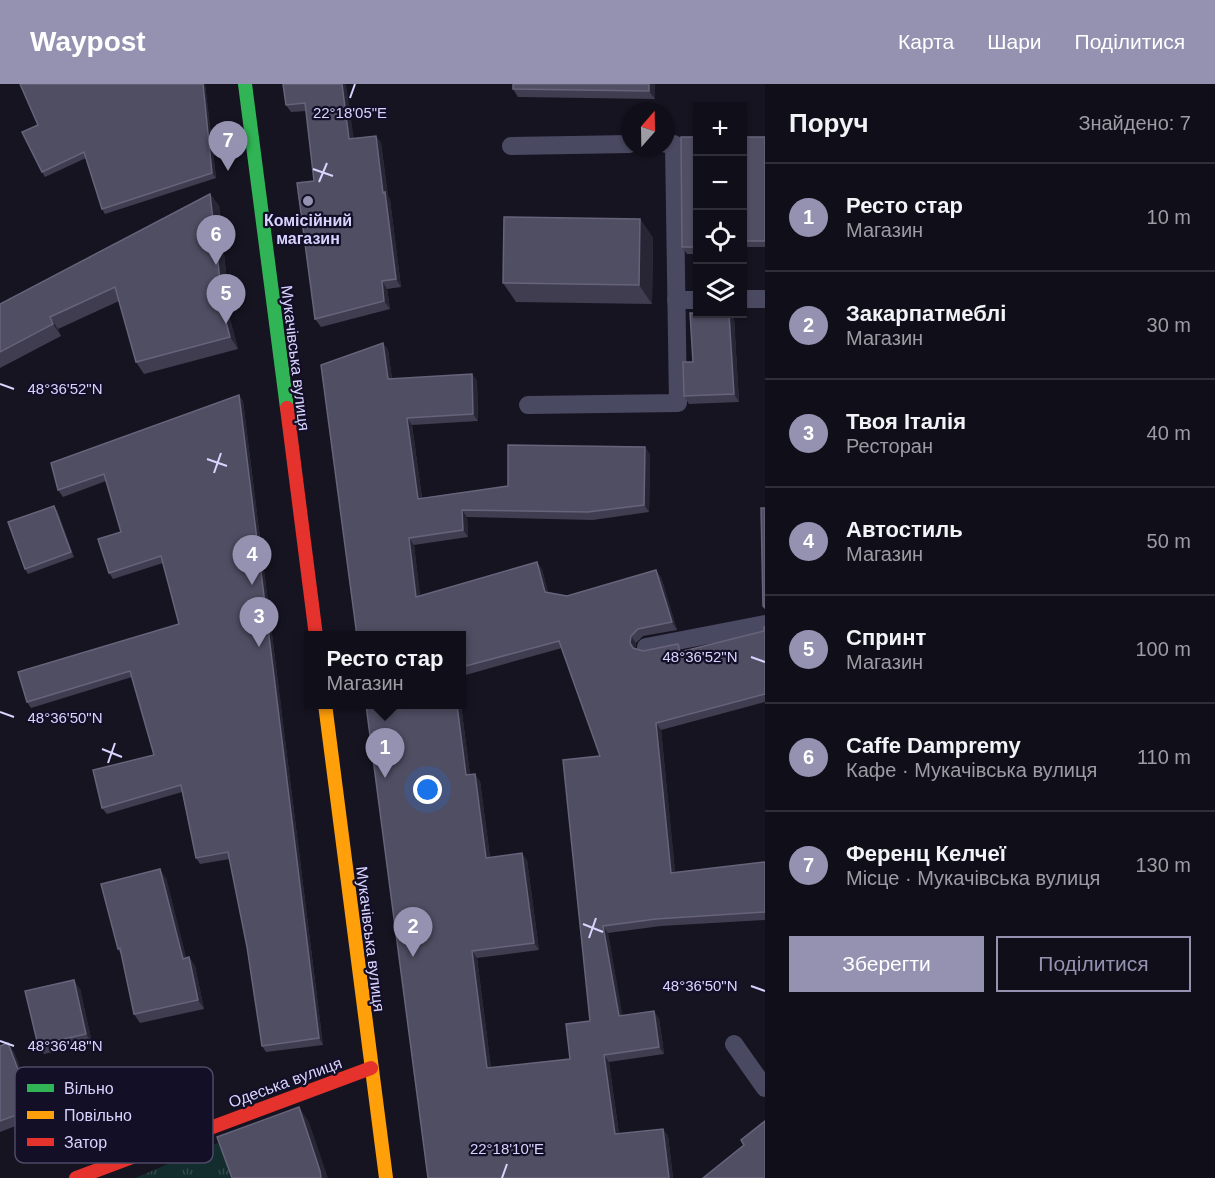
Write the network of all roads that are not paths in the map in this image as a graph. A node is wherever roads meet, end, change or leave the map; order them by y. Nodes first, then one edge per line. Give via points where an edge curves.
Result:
1 (245, 84) edge
2 (621, 144) edge
3 (511, 146) dead end
4 (674, 156) edge
5 (747, 299) edge
6 (765, 299) edge
7 (676, 300) junction
8 (693, 300) edge
9 (528, 405) dead end
10 (765, 624) edge
11 (315, 631) edge
12 (646, 647) dead end
13 (326, 709) edge
14 (734, 1044) dead end
15 (371, 1068) junction
16 (765, 1088) edge
17 (213, 1127) edge
18 (115, 1163) edge
19 (75, 1178) edge
20 (386, 1178) edge

1 - 11 main road, Мукачівська вулиця
2 - 3 lane
4 - 7 lane
5 - 6 lane
7 - 8 lane
7 - 9 lane via 678,403
10 - 12 lane
13 - 15 main road, Мукачівська вулиця
14 - 16 lane
15 - 17 main road, Одеська вулиця
15 - 20 main road, Мукачівська вулиця
18 - 19 main road, Одеська вулиця

